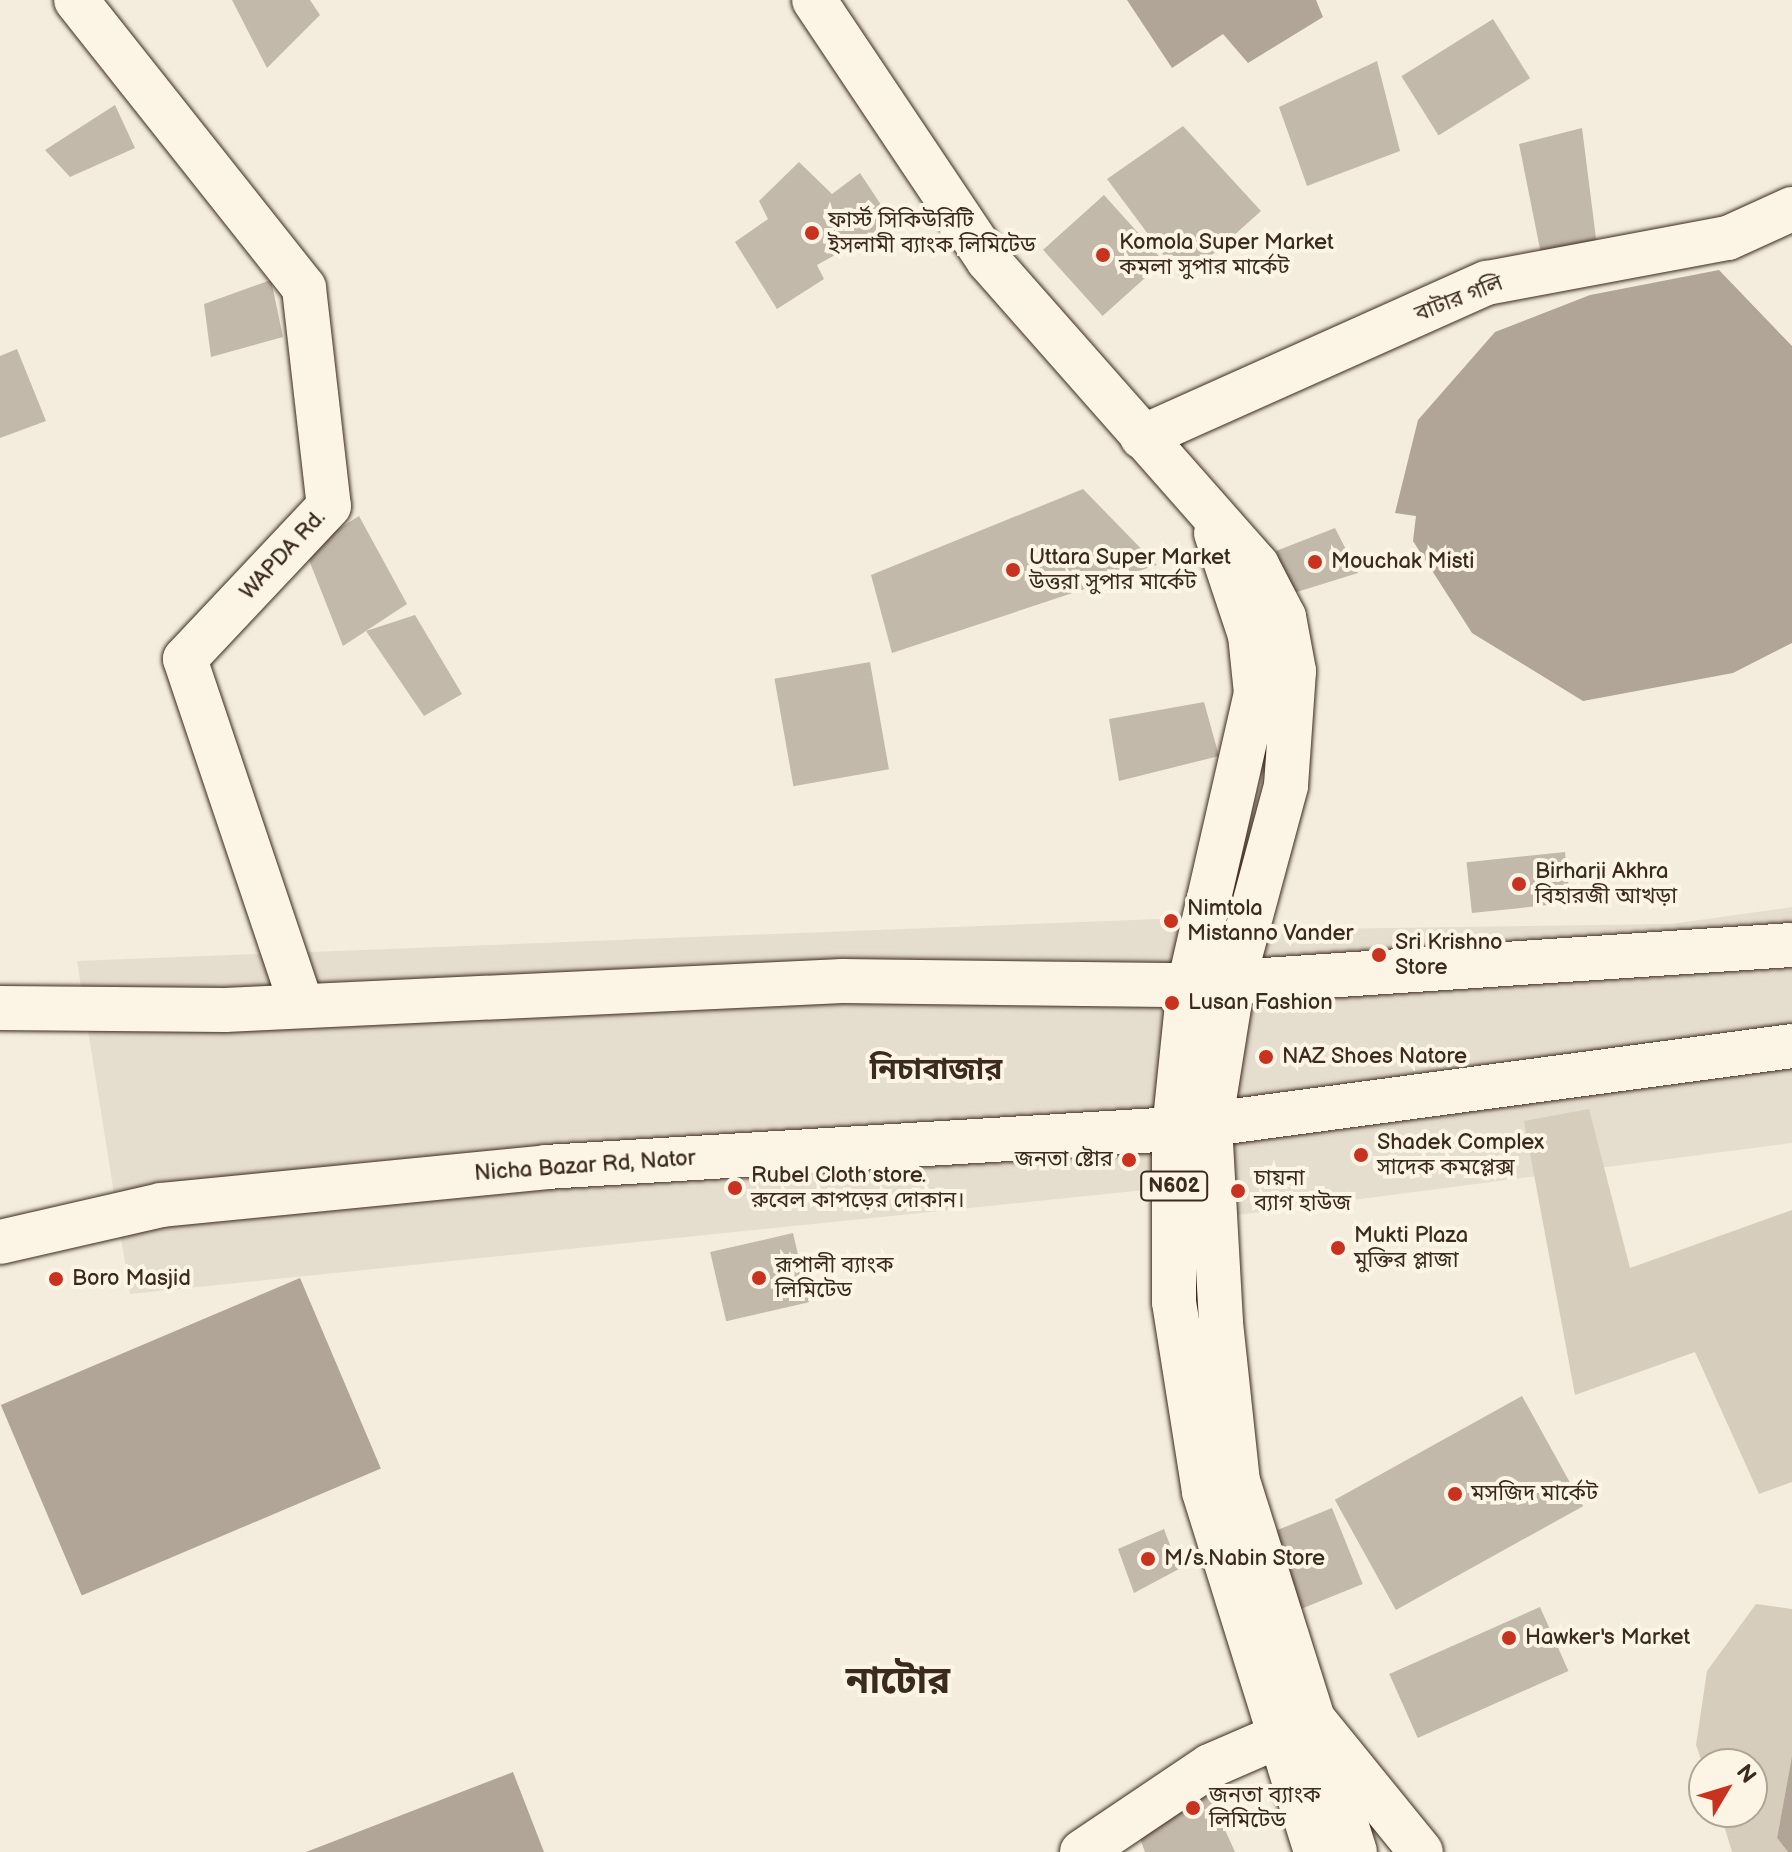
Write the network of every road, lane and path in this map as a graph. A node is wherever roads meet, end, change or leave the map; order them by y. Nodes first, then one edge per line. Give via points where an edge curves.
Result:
1 (76, 0) edge
2 (814, 0) edge
3 (1792, 209) edge
4 (1142, 437) junction
5 (1210, 516) junction
6 (1792, 945) edge
7 (1233, 982) junction
8 (1189, 985) junction
9 (302, 1006) junction
10 (0, 1008) edge
11 (1792, 1046) edge
12 (1192, 1127) junction
13 (0, 1242) edge
14 (1286, 1702) junction
15 (1082, 1852) edge
16 (1316, 1852) edge
17 (1355, 1852) edge
18 (1421, 1852) edge

1 - 9 main road, WAPDA Rd. via 304,288 329,506 185,659
2 - 4 main road, N602 via 988,260
3 - 4 main road, বাটার গলি via 1728,238 1487,283
4 - 5 main road, N602
5 - 7 main road, N602 via 1257,565 1284,617 1294,671 1286,786
5 - 8 main road, N602 via 1250,635 1256,693
6 - 7 main road
7 - 8 main road
7 - 12 main road, N602
8 - 9 main road via 842,981
8 - 12 main road, N602
9 - 10 main road
11 - 12 main road, Nicha Bazar Rd, Nator
12 - 13 main road, Nicha Bazar Rd, Nator via 531,1168 161,1205
12 - 14 main road, N602 via 1238,1481
14 - 15 main road via 1210,1766
14 - 16 main road, N602
14 - 17 main road, N602
14 - 18 main road

